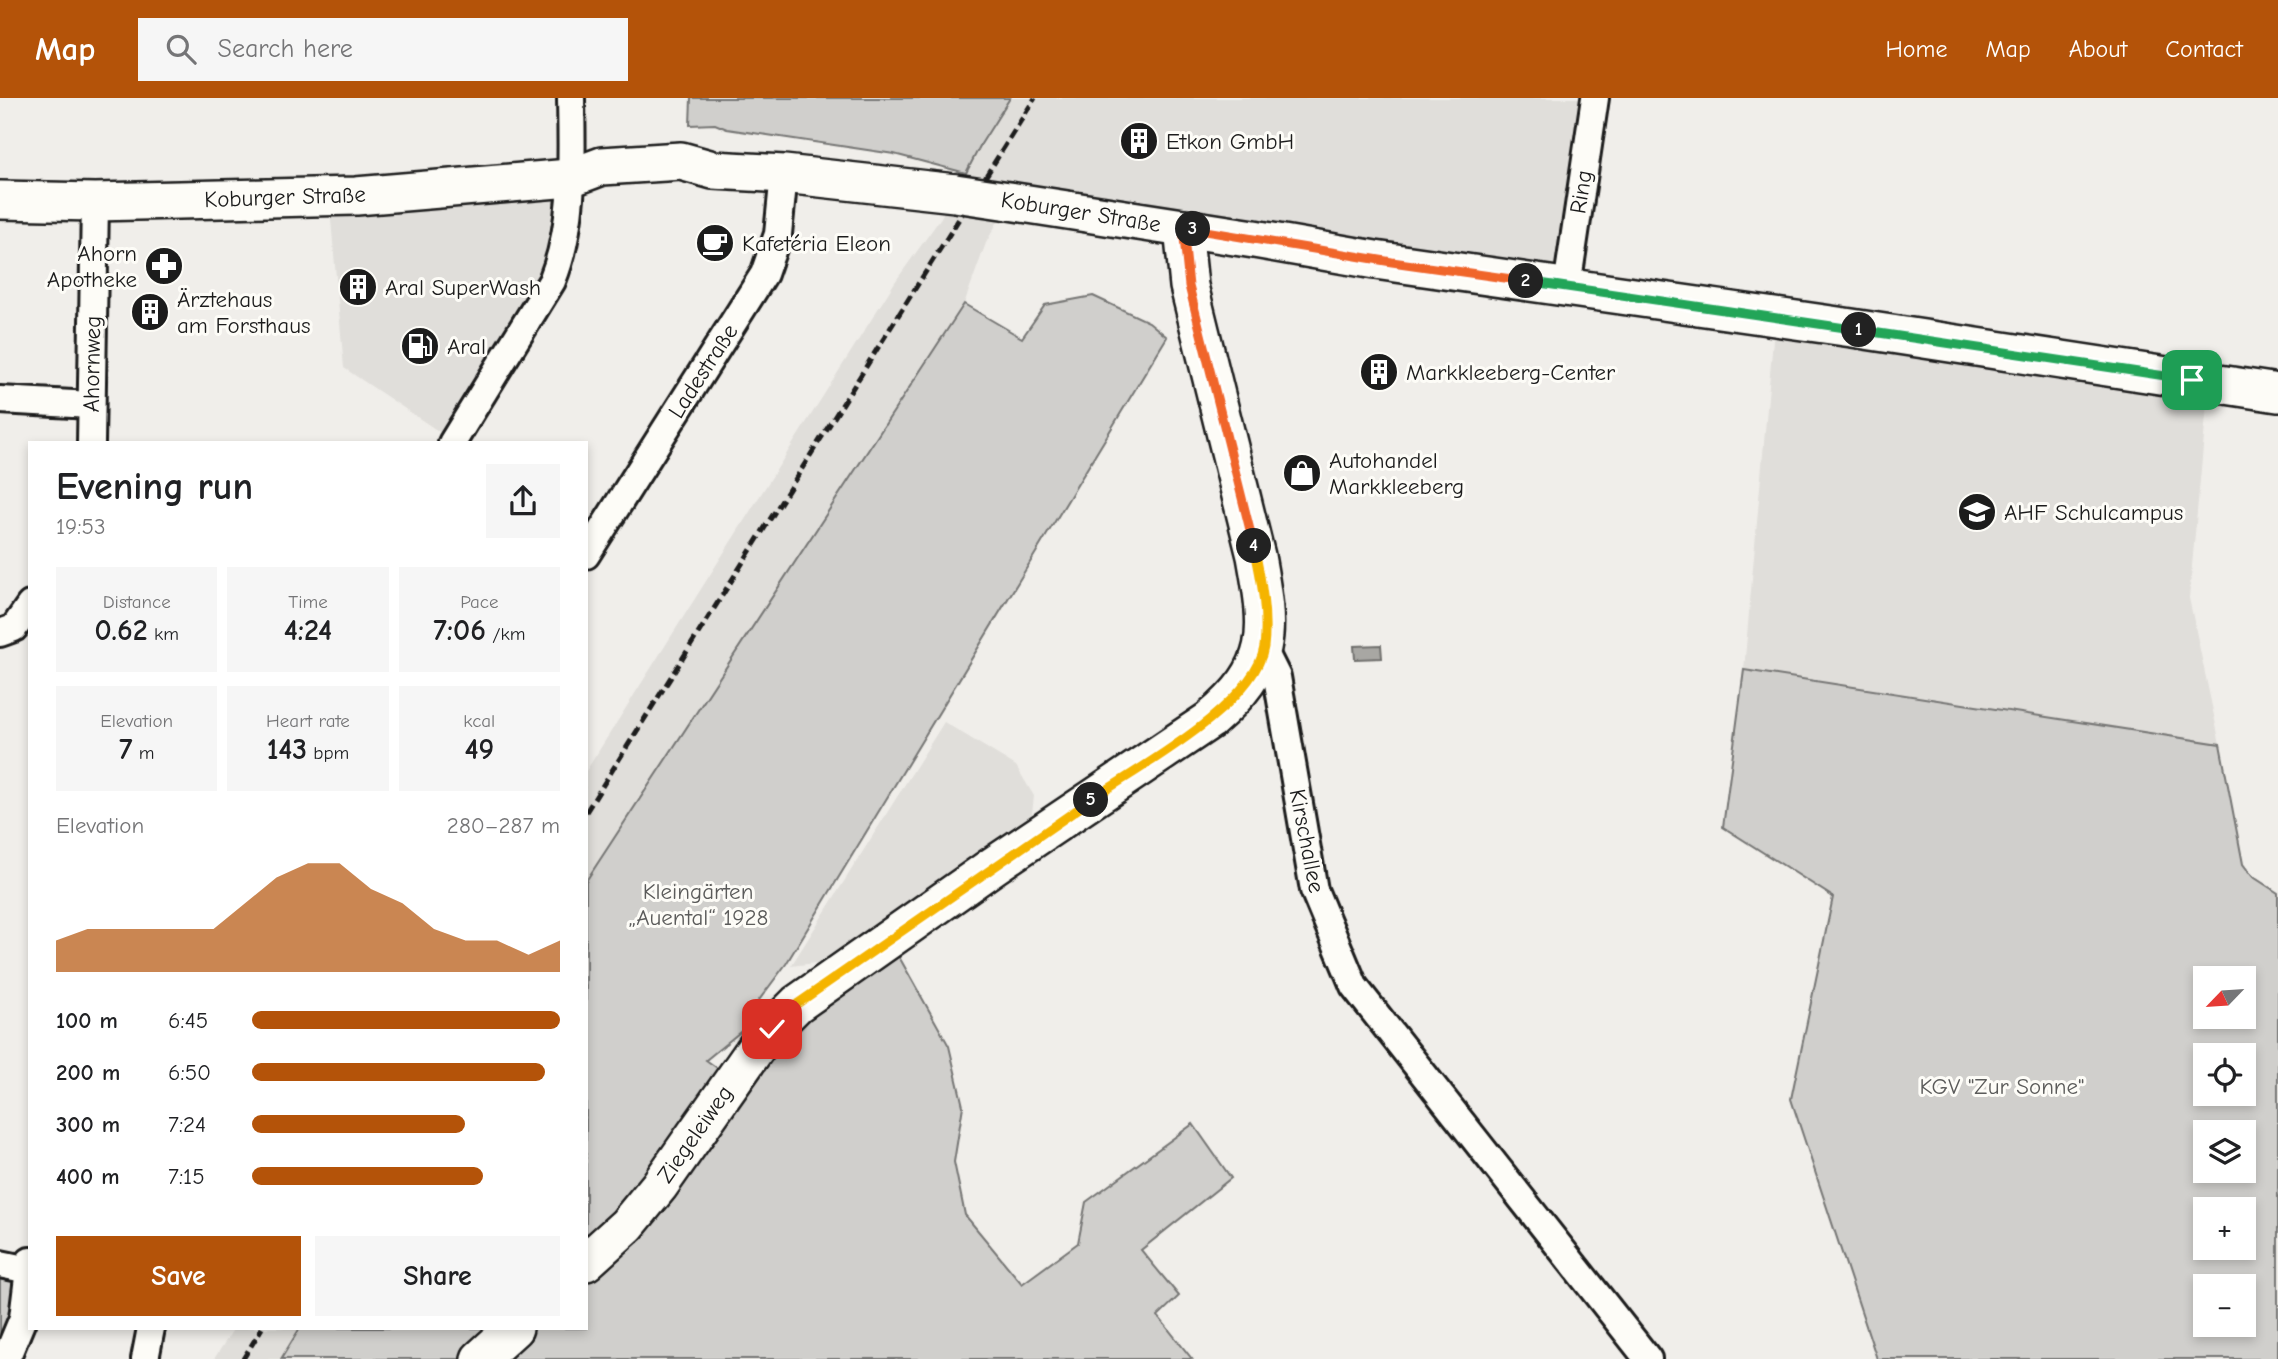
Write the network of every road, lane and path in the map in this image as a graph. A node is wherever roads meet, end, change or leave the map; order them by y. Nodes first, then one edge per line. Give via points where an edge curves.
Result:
1 (571, 98) edge
2 (1595, 98) edge
3 (784, 174) junction
4 (570, 178) junction
5 (0, 200) edge
6 (95, 202) junction
7 (1183, 228) junction
8 (1567, 287) junction
9 (2278, 393) edge
10 (0, 400) edge
11 (91, 405) junction
12 (91, 441) edge
13 (453, 441) edge
14 (588, 552) edge
15 (28, 608) edge
16 (0, 633) edge
17 (1264, 649) junction
18 (588, 1260) edge
19 (0, 1264) edge
20 (28, 1265) edge
21 (28, 1274) edge
22 (151, 1330) edge
23 (512, 1330) edge
24 (6, 1359) edge
25 (145, 1359) edge
26 (480, 1359) edge
27 (1648, 1359) edge

1 - 4 street
2 - 8 street, Ring
3 - 4 main road, Koburger Straße via 713,170 689,180 605,185
3 - 7 main road, Koburger Straße, bridge via 955,193
3 - 14 street, Ladestraße via 778,234 764,274
4 - 6 main road, Koburger Straße via 356,196
4 - 13 street via 568,228 552,281
5 - 6 main road, Koburger Straße
6 - 11 street, Ahornweg
7 - 8 main road, Koburger Straße
7 - 17 main road, Kirschallee via 1189,286 1259,571
8 - 9 main road, Koburger Straße
10 - 11 street
11 - 12 street, Ahornweg
15 - 16 street via 15,628
17 - 18 main road, Ziegeleiweg via 1233,701 1210,720 797,1004 758,1045 659,1186 627,1225
17 - 27 street, Kirschallee via 1277,677 1314,890 1354,986
19 - 20 street
21 - 24 street via 23,1318
22 - 25 street
23 - 26 main road

